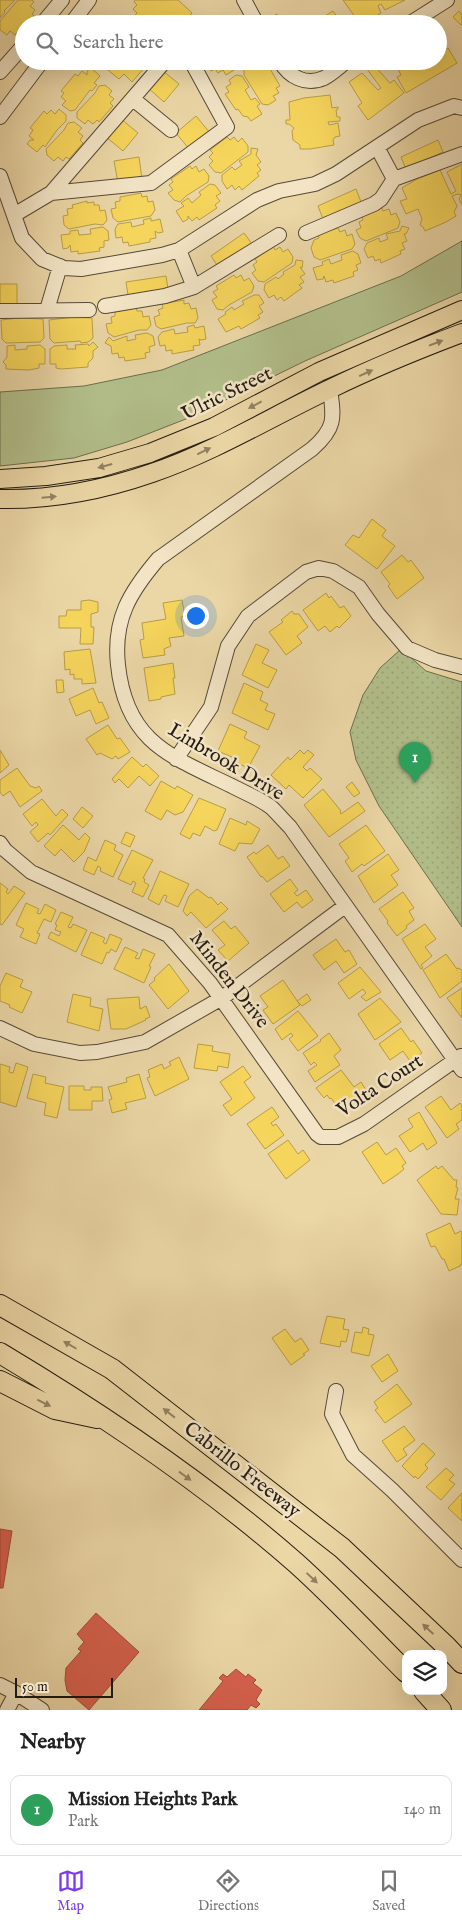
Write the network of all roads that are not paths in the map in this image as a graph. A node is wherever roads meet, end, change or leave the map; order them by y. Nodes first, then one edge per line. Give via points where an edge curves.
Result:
1 (89, 0) edge
2 (244, 0) edge
3 (447, 0) edge
4 (60, 3) edge
5 (50, 15) edge
6 (68, 15) edge
7 (77, 15) edge
8 (252, 15) edge
9 (423, 15) edge
10 (15, 55) edge
11 (34, 70) edge
12 (157, 70) edge
13 (196, 70) edge
14 (287, 70) edge
15 (334, 70) edge
16 (0, 72) edge
17 (133, 99) junction
18 (6, 102) edge
19 (462, 108) edge
20 (0, 117) edge
21 (171, 130) dead end
22 (378, 146) junction
23 (462, 154) edge
24 (0, 176) edge
25 (394, 179) junction
26 (51, 193) junction
27 (14, 215) junction
28 (306, 233) dead end
29 (279, 235) dead end
30 (179, 250) junction
31 (60, 266) junction
32 (194, 287) junction
33 (105, 306) dead end
34 (48, 310) junction
35 (89, 310) dead end
36 (462, 310) edge
37 (0, 311) edge
38 (462, 333) edge
39 (359, 354) junction
40 (298, 382) junction
41 (330, 389) junction
42 (0, 479) edge
43 (0, 499) edge
44 (462, 666) edge
45 (176, 759) junction
46 (0, 843) edge
47 (345, 906) junction
48 (222, 998) junction
49 (0, 1028) edge
50 (460, 1062) edge
51 (317, 1134) joint
52 (0, 1305) edge
53 (0, 1353) edge
54 (0, 1381) edge
55 (336, 1391) dead end
56 (109, 1421) junction
57 (462, 1560) edge
58 (462, 1663) edge
59 (402, 1668) edge
60 (0, 1685) edge
61 (16, 1693) junction
62 (428, 1695) edge
63 (7, 1710) edge
64 (42, 1710) edge
65 (441, 1710) edge

1 - 7 street
2 - 8 street
3 - 9 street
4 - 5 street
4 - 6 street
10 - 16 street
11 - 18 street
12 - 17 street
13 - 26 street via 227,127 151,183
14 - 15 street via 291,76 308,81 323,78
17 - 21 street
17 - 26 street
18 - 20 street
19 - 22 street via 454,106 418,120
22 - 25 street
22 - 30 street via 315,184 279,191 257,200
23 - 25 street
24 - 27 street
25 - 28 street via 374,204
26 - 27 street
27 - 31 street via 22,238 42,260
29 - 32 street
30 - 31 street via 81,269
30 - 32 street
31 - 34 street
32 - 33 street via 165,296
34 - 35 street
34 - 37 street
36 - 39 main road, Ulric Street
41 -> 38 main road, Ulric Street
39 - 40 main road, Ulric Street
39 - 41 main road
40 - 41 main road
40 -> 42 main road, Ulric Street via 214,426 150,453 99,468
43 -> 41 main road, Ulric Street via 62,496 152,473 195,456
41 - 45 street, Linbrook Drive via 332,423 325,437 158,559 138,582 124,609 116,650 120,686 128,710 148,738
44 - 45 street via 435,660 407,648 359,587 333,571 319,568 306,572 248,616 228,646 211,707
45 - 47 street, Linbrook Drive via 271,808 290,827
46 - 48 street, Minden Drive via 31,872 168,935
47 - 48 street
47 - 50 street, Linbrook Drive
48 - 49 street via 145,1042 97,1052 80,1053 34,1044
48 - 51 street, Minden Drive
50 - 51 street, Volta Court via 364,1124 338,1137
58 -> 52 highway, Cabrillo Freeway via 342,1548 246,1473 112,1370
53 - 56 highway, Cabrillo Freeway
54 -> 56 highway via 55,1409
55 - 57 street via 332,1414 353,1455
56 -> 59 highway, Cabrillo Freeway via 230,1508 295,1562
60 - 61 street
61 - 63 street
61 - 64 street
62 - 65 highway

